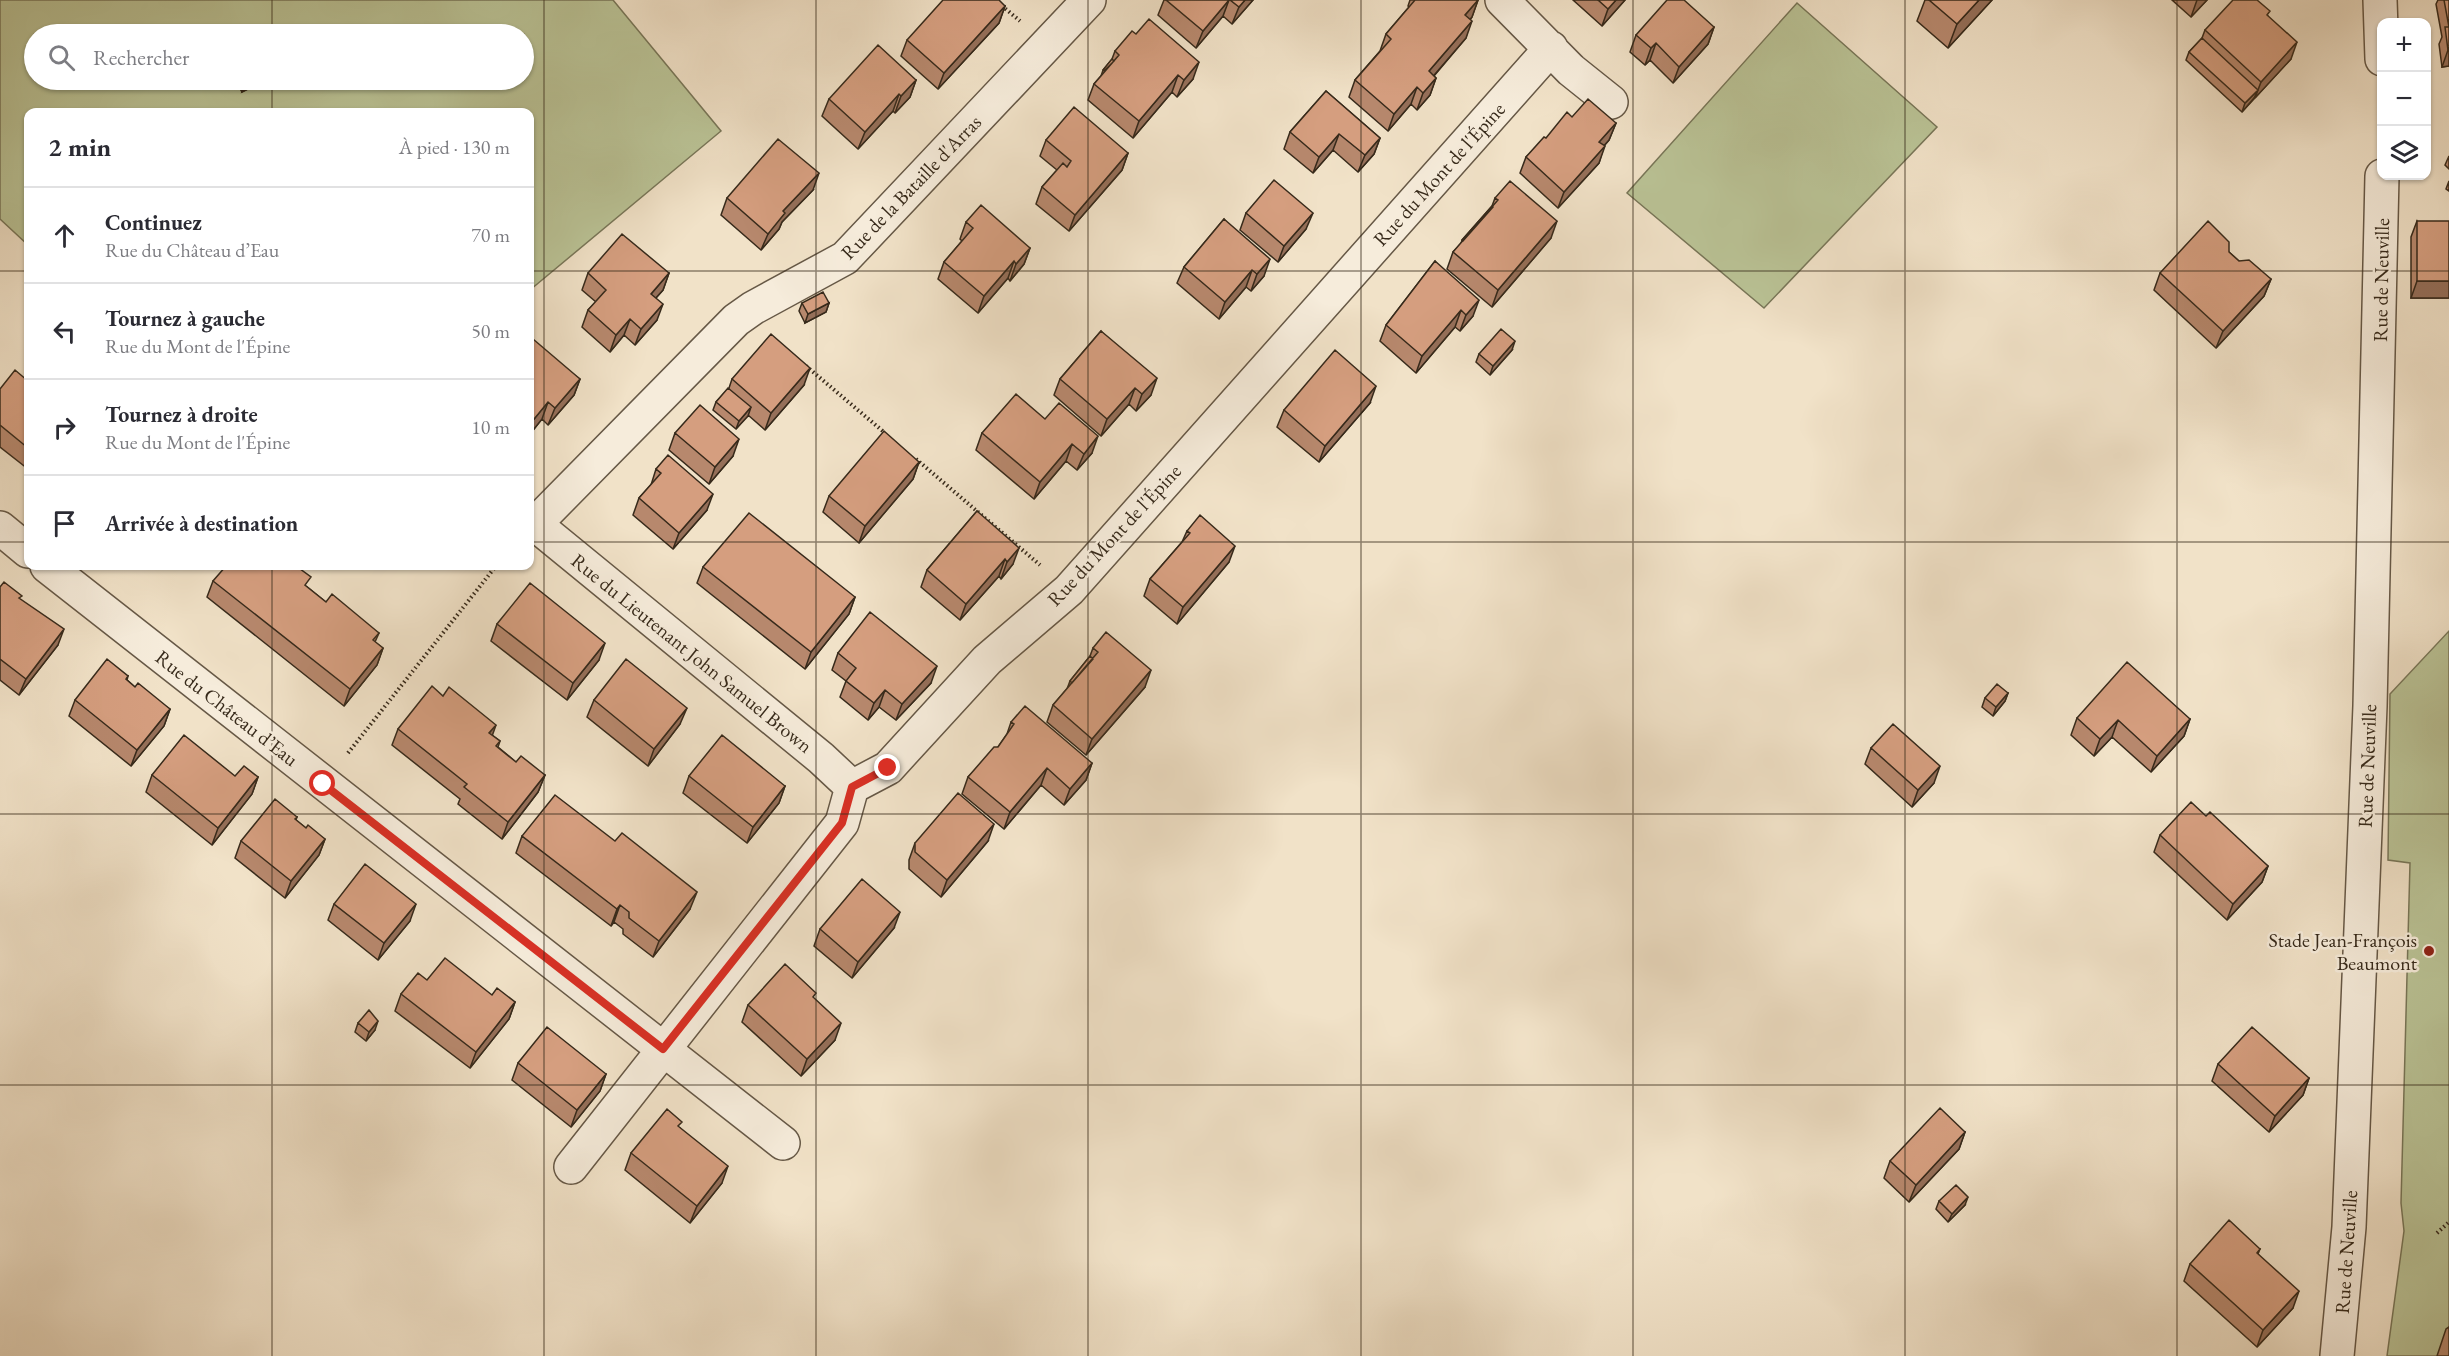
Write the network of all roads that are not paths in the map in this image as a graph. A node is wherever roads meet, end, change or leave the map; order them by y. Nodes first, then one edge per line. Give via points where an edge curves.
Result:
1 (1089, 0) edge
2 (1502, 0) edge
3 (2380, 0) edge
4 (2381, 18) edge
5 (1551, 48) junction
6 (1611, 102) dead end
7 (2382, 180) edge
8 (534, 520) edge
9 (534, 524) edge
10 (0, 528) edge
11 (24, 548) edge
12 (52, 570) edge
13 (852, 787) junction
14 (663, 1049) junction
15 (783, 1143) dead end
16 (571, 1167) dead end
17 (2337, 1356) edge

1 - 8 street, Rue de la Bataille d'Arras via 845,258 736,320
2 - 5 street
3 - 4 street
5 - 6 street via 1570,70
5 - 13 street, Rue du Mont de l'Épine via 1069,590 987,660 888,768
7 - 17 street, Rue de Neuville via 2369,717 2349,1227
9 - 13 street, Rue du Lieutenant John Samuel Brown
10 - 11 street
12 - 14 street, Rue du Château d’Eau
13 - 14 street via 842,823
14 - 15 street, Rue du Château d’Eau
14 - 16 street

